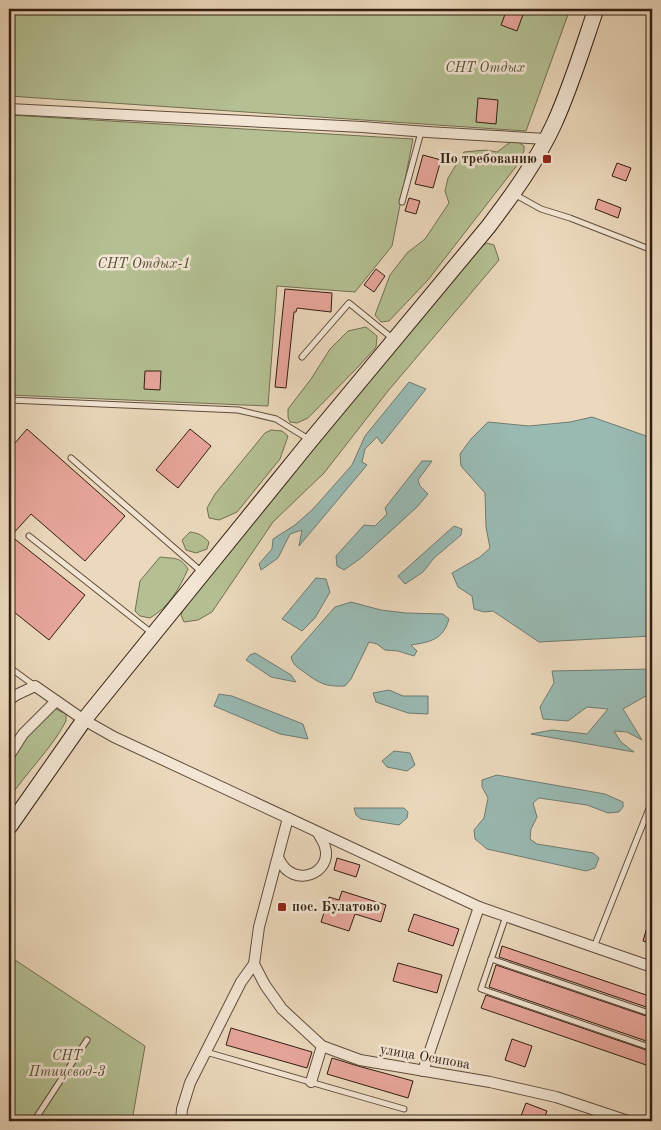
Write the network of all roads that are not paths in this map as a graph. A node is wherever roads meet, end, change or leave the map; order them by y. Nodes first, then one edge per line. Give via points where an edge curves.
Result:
1 (596, 9) edge
2 (9, 109) edge
3 (421, 132) junction
4 (546, 139) junction
5 (513, 193) junction
6 (402, 202) dead end
7 (652, 250) edge
8 (395, 340) junction
9 (302, 357) dead end
10 (9, 400) edge
11 (311, 440) junction
12 (71, 458) dead end
13 (29, 536) dead end
14 (203, 573) junction
15 (153, 634) junction
16 (9, 666) edge
17 (35, 686) junction
18 (9, 700) edge
19 (56, 701) junction
20 (84, 720) junction
21 (9, 756) edge
22 (652, 801) edge
23 (288, 818) junction
24 (9, 827) edge
25 (318, 833) junction
26 (279, 859) junction
27 (479, 906) junction
28 (506, 916) junction
29 (594, 948) junction
30 (491, 959) junction
31 (254, 964) junction
32 (652, 967) edge
33 (652, 1014) edge
34 (87, 1040) dead end
35 (322, 1046) junction
36 (652, 1048) edge
37 (206, 1052) junction
38 (423, 1071) junction
39 (311, 1082) junction
40 (404, 1109) dead end
41 (34, 1121) edge
42 (181, 1121) edge
43 (628, 1121) edge

1 - 4 main road via 565,98
2 - 3 street
3 - 4 street
3 - 6 lane
4 - 5 main road
5 - 7 lane via 541,210
5 - 8 main road
8 - 9 lane via 349,303
8 - 11 main road
10 - 11 lane via 238,410 276,419
11 - 14 main road
12 - 14 lane
13 - 15 lane
14 - 15 main road
15 - 20 main road
16 - 17 lane
17 - 18 street
17 - 19 street
19 - 20 street
19 - 21 street via 23,734
20 - 23 street via 172,766
20 - 24 main road
22 - 29 lane
23 - 25 street
23 - 26 street
25 - 26 street via 326,848 324,861 317,871 304,877 292,874 282,867
25 - 27 street
26 - 31 street via 260,927
27 - 28 street
27 - 38 street
28 - 29 street
28 - 30 lane
29 - 32 street
30 - 33 lane
30 - 36 lane via 481,990
31 - 35 street, улица Осипова via 282,1009
31 - 37 street via 241,982
34 - 41 lane
35 - 38 street, улица Осипова via 360,1060
35 - 39 street
37 - 39 lane
37 - 42 street via 190,1083
38 - 43 street, улица Осипова via 556,1097
39 - 40 lane

